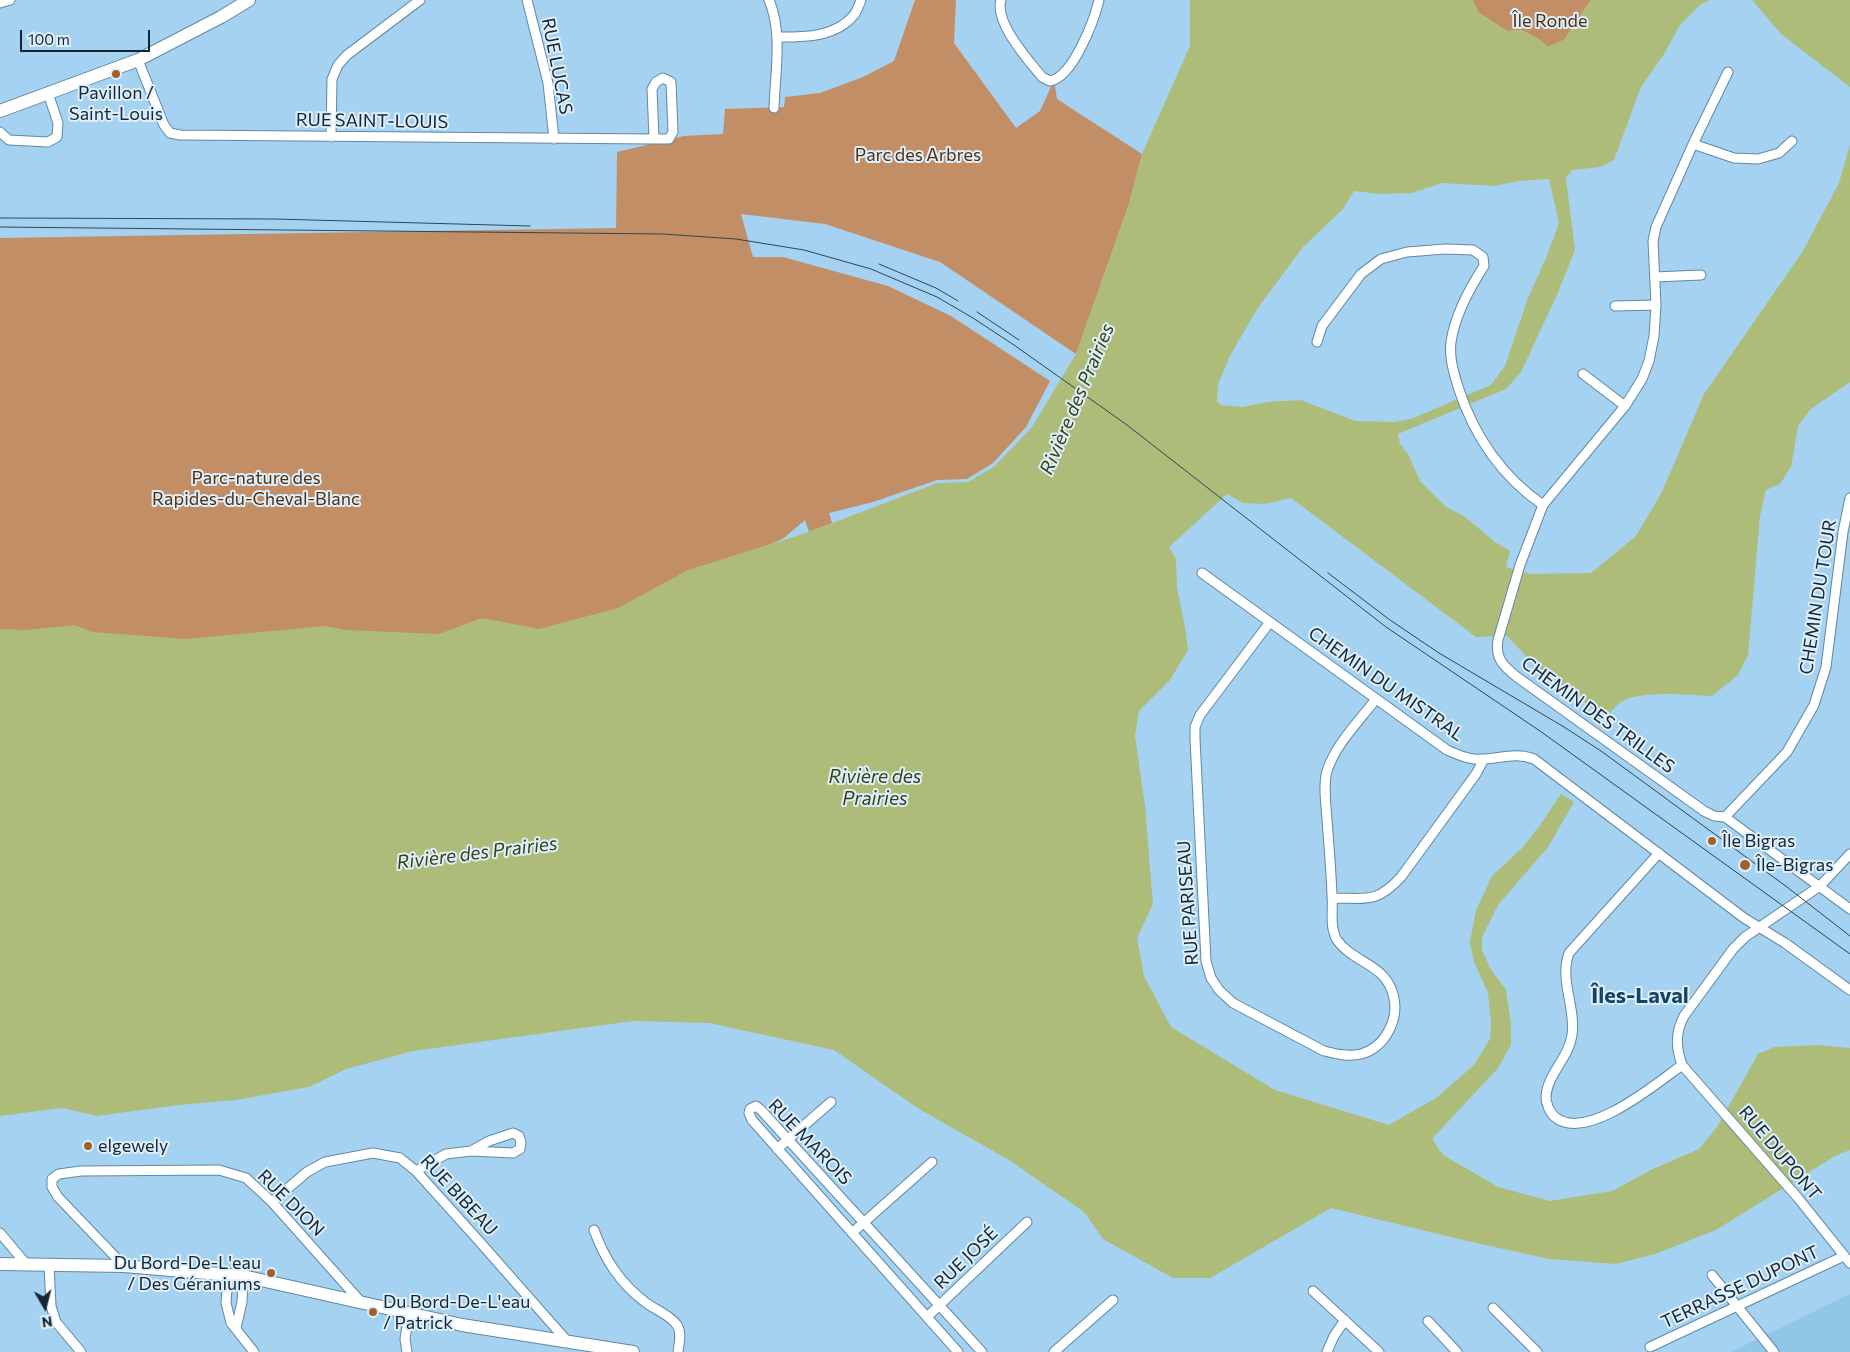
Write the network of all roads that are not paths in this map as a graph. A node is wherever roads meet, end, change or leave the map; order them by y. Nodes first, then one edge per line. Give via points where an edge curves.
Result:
1 (10, 0) edge
2 (249, 0) edge
3 (420, 0) edge
4 (526, 0) edge
5 (769, 0) edge
6 (861, 0) edge
7 (1002, 0) edge
8 (1099, 0) edge
9 (0, 3) edge
10 (776, 37) junction
11 (138, 60) junction
12 (1728, 72) dead end
13 (48, 93) junction
14 (774, 108) dead end
15 (0, 111) edge
16 (0, 132) edge
17 (331, 137) junction
18 (554, 139) junction
19 (654, 139) junction
20 (1792, 140) dead end
21 (1693, 144) junction
22 (1701, 275) dead end
23 (1655, 277) junction
24 (1656, 305) junction
25 (1615, 306) dead end
26 (1317, 342) dead end
27 (1583, 374) dead end
28 (1625, 406) junction
29 (1850, 498) edge
30 (1543, 506) junction
31 (1202, 573) dead end
32 (1270, 622) junction
33 (1376, 699) junction
34 (1484, 759) junction
35 (1725, 817) junction
36 (1659, 853) junction
37 (1850, 854) edge
38 (1820, 886) junction
39 (1332, 898) junction
40 (1850, 909) edge
41 (1758, 927) junction
42 (1850, 990) edge
43 (1682, 1065) junction
44 (831, 1102) dead end
45 (788, 1139) junction
46 (778, 1149) junction
47 (471, 1151) junction
48 (932, 1162) dead end
49 (416, 1171) junction
50 (272, 1202) junction
51 (1027, 1222) dead end
52 (864, 1223) junction
53 (594, 1230) dead end
54 (0, 1233) edge
55 (852, 1233) junction
56 (1844, 1256) junction
57 (1850, 1263) edge
58 (0, 1264) edge
59 (26, 1264) junction
60 (49, 1265) junction
61 (124, 1266) junction
62 (228, 1275) junction
63 (1712, 1275) dead end
64 (243, 1276) junction
65 (1313, 1291) dead end
66 (1112, 1300) dead end
67 (362, 1303) junction
68 (940, 1305) junction
69 (1737, 1306) junction
70 (1493, 1308) dead end
71 (409, 1314) junction
72 (927, 1317) junction
73 (1345, 1320) junction
74 (1428, 1321) dead end
75 (236, 1328) junction
76 (567, 1341) junction
77 (1650, 1347) dead end
78 (81, 1352) edge
79 (254, 1352) edge
80 (407, 1352) edge
81 (634, 1352) edge
82 (678, 1352) edge
83 (958, 1352) edge
84 (982, 1352) edge
85 (1054, 1352) edge
86 (1328, 1352) edge
87 (1379, 1352) edge
88 (1457, 1352) edge
89 (1538, 1352) edge
90 (1774, 1352) edge

1 - 9 street
2 - 11 street
3 - 17 street via 338,65 332,79
4 - 18 street, RUE LUCAS via 548,83
5 - 10 street via 774,10
6 - 10 street via 855,14 826,33
7 - 8 street via 1000,11 1006,27 1042,76 1050,80 1060,77 1074,61
10 - 14 street
11 - 13 street
11 - 17 street, RUE SAINT-LOUIS via 170,133
12 - 21 street, CHEMIN DES TRILLES
13 - 15 street
13 - 16 street via 58,123 58,137 48,142 9,140
17 - 18 street, RUE SAINT-LOUIS
18 - 19 street, RUE SAINT-LOUIS
19 - 19 street, RUE SAINT-LOUIS via 668,139 673,132 671,82 663,78 652,89
20 - 21 street via 1780,153 1758,159 1734,158
21 - 23 street, CHEMIN DES TRILLES via 1656,226 1653,241
22 - 23 street
23 - 24 street, CHEMIN DES TRILLES
24 - 25 street
24 - 28 street, CHEMIN DES TRILLES via 1649,361
26 - 30 street via 1322,326 1361,274 1381,259 1406,252 1445,249 1473,250 1483,257 1484,266 1455,324 1451,344 1452,366 1469,417 1486,448 1500,468
27 - 28 street
28 - 30 street, CHEMIN DES TRILLES
29 - 35 street, CHEMIN DU TOUR via 1826,667 1814,705 1787,752
30 - 35 street, CHEMIN DES TRILLES via 1520,565 1498,640 1498,656 1507,669 1704,811
31 - 32 street, CHEMIN DU MISTRAL
32 - 33 street, CHEMIN DU MISTRAL
32 - 39 street, RUE PARISEAU via 1195,726 1206,961 1211,978 1233,1002 1324,1051 1338,1055 1361,1054 1383,1041 1392,1025 1395,1010 1393,994 1388,981 1378,970 1343,947 1336,938
33 - 34 street, CHEMIN DU MISTRAL via 1447,750 1460,756
33 - 39 street, RUE PARISEAU via 1334,753 1327,772 1325,791
34 - 36 street, CHEMIN DU MISTRAL via 1513,755 1534,759
34 - 39 street via 1389,890 1368,898
35 - 38 street, CHEMIN DES TRILLES
36 - 41 street
36 - 43 street via 1569,953 1565,964 1572,1037 1550,1079 1546,1100 1553,1116 1569,1124 1579,1124 1635,1099
37 - 38 street
38 - 40 street, CHEMIN DES TRILLES
38 - 41 street
41 - 42 street
41 - 43 street via 1733,949 1684,1016 1677,1038
43 - 56 street, RUE DUPONT
44 - 45 street
45 - 46 street
45 - 46 street, RUE MAROIS via 762,1110 756,1106 750,1109 752,1120
45 - 52 street, RUE MAROIS
46 - 55 street, RUE MAROIS
47 - 47 street via 513,1153 522,1142 513,1133
47 - 49 street via 446,1154
48 - 52 street
49 - 50 street, RUE BIBEAU via 400,1158 373,1153 351,1156 325,1162 307,1172
49 - 76 street, RUE BIBEAU
50 - 61 street, RUE DION via 246,1178 219,1170 81,1171 59,1174 52,1179 52,1187 58,1197
50 - 67 street, RUE DION
51 - 68 street, RUE JOSÉ
52 - 55 street
52 - 68 street, RUE MAROIS
53 - 82 street via 612,1268 628,1288 677,1326 680,1334
54 - 59 street
55 - 72 street, RUE MAROIS
56 - 57 street, RUE DUPONT
56 - 69 street, TERRASSE DUPONT
58 - 59 street
59 - 60 street
60 - 61 street
60 - 78 street via 51,1306 56,1322
61 - 62 street
62 - 64 street
62 - 75 street via 226,1303
63 - 69 street
64 - 67 street
64 - 75 street
65 - 73 street
66 - 85 street
67 - 71 street
68 - 72 street, RUE JOSÉ
68 - 84 street, RUE MAROIS
69 - 77 street, TERRASSE DUPONT
69 - 90 street
70 - 89 street
71 - 76 street
71 - 80 street via 405,1339
72 - 83 street, RUE MAROIS
73 - 86 street
73 - 87 street
74 - 88 street
75 - 79 street
76 - 81 street

